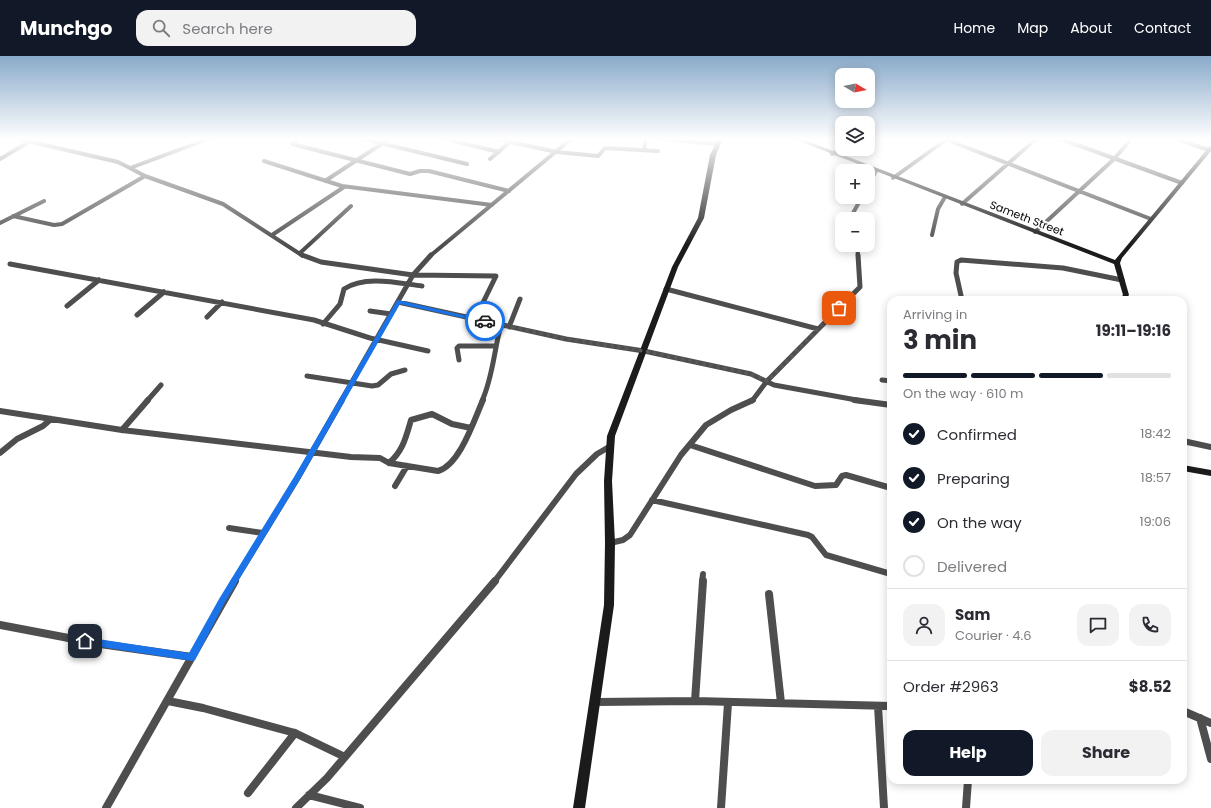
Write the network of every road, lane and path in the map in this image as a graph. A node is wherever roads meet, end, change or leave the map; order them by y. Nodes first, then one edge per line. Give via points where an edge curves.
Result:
1 (141, 174) edge
2 (304, 174) edge
3 (335, 174) edge
4 (441, 174) edge
5 (529, 174) edge
6 (709, 174) edge
7 (884, 174) edge
8 (898, 174) edge
9 (995, 174) edge
10 (1037, 174) edge
11 (1097, 174) edge
12 (1157, 174) edge
13 (1189, 174) edge
14 (145, 176) junction
15 (893, 178) junction
16 (325, 181) junction
17 (1182, 183) junction
18 (344, 186) junction
19 (1080, 190) junction
20 (509, 191) junction
21 (945, 197) junction
22 (44, 201) dead end
23 (962, 204) junction
24 (492, 205) junction
25 (351, 206) dead end
26 (13, 216) junction
27 (1151, 219) junction
28 (0, 223) edge
29 (1035, 232) junction
30 (932, 235) dead end
31 (272, 236) junction
32 (858, 252) edge
33 (300, 253) junction
34 (1117, 263) junction
35 (10, 264) dead end
36 (414, 275) junction
37 (99, 280) junction
38 (1122, 280) junction
39 (408, 285) junction
40 (422, 286) dead end
41 (666, 289) junction
42 (164, 292) junction
43 (961, 296) edge
44 (1125, 296) edge
45 (520, 298) dead end
46 (222, 302) junction
47 (398, 302) junction
48 (67, 306) dead end
49 (370, 311) dead end
50 (391, 314) junction
51 (137, 315) dead end
52 (207, 317) dead end
53 (475, 319) junction
54 (323, 324) junction
55 (501, 325) junction
56 (509, 327) junction
57 (818, 329) junction
58 (377, 340) junction
59 (495, 346) junction
60 (428, 351) dead end
61 (644, 351) junction
62 (459, 360) dead end
63 (405, 370) dead end
64 (307, 376) dead end
65 (882, 380) dead end
66 (767, 381) junction
67 (887, 381) edge
68 (352, 384) junction
69 (161, 385) dead end
70 (887, 404) edge
71 (0, 411) edge
72 (51, 419) junction
73 (471, 428) junction
74 (122, 430) junction
75 (1187, 443) edge
76 (690, 445) junction
77 (609, 447) junction
78 (1211, 447) edge
79 (312, 452) junction
80 (0, 453) edge
81 (389, 463) junction
82 (407, 466) junction
83 (1187, 469) edge
84 (1211, 473) edge
85 (396, 486) dead end
86 (887, 487) edge
87 (652, 500) junction
88 (229, 528) dead end
89 (263, 534) junction
90 (610, 543) junction
91 (887, 573) edge
92 (703, 574) dead end
93 (769, 594) dead end
94 (0, 625) edge
95 (192, 657) junction
96 (168, 701) junction
97 (695, 701) junction
98 (596, 702) junction
99 (728, 703) junction
100 (781, 703) junction
101 (878, 706) junction
102 (887, 706) edge
103 (1187, 713) edge
104 (1200, 718) junction
105 (1211, 722) edge
106 (295, 733) junction
107 (345, 757) junction
108 (1211, 759) edge
109 (968, 784) edge
110 (248, 793) dead end
111 (309, 795) junction
112 (106, 808) edge
113 (296, 808) edge
114 (360, 808) edge
115 (579, 808) edge
116 (721, 808) edge
117 (884, 808) edge
118 (966, 808) edge

1 - 14 street
2 - 16 street
3 - 16 street
4 - 20 street
5 - 20 street
6 - 41 street via 701,218
7 - 15 street, Sameth Street
8 - 15 street
9 - 23 street
10 - 19 street
11 - 19 street
12 - 17 street
13 - 17 street
14 - 26 street via 62,224 54,225
14 - 31 street via 223,204
15 - 21 street, Sameth Street
16 - 18 street
17 - 27 street
18 - 24 street
18 - 31 street
19 - 27 street
19 - 29 street
20 - 24 street
21 - 23 street, Sameth Street
21 - 30 street via 938,208
22 - 26 street
23 - 29 street, Sameth Street
24 - 36 street via 425,260
25 - 33 street
26 - 28 street
27 - 34 street
29 - 34 street, Sameth Street
31 - 33 street
32 - 57 street via 861,285
33 - 36 street via 325,263
34 - 38 street
35 - 37 street
36 - 39 street
36 - 53 street via 496,276
37 - 42 street
37 - 48 street
38 - 43 street via 1070,270 961,260 958,262 956,273
38 - 44 street
39 - 40 street
39 - 47 street
39 - 54 street via 369,282 351,285 344,289 342,302
41 - 57 street
41 - 61 street
42 - 46 street
42 - 51 street
45 - 56 street
46 - 52 street
46 - 54 street
47 - 50 street
47 - 53 street
49 - 50 street
50 - 58 street
53 - 55 street
54 - 58 street
55 - 56 street
55 - 59 street
56 - 61 street
57 - 66 street
58 - 60 street
58 - 68 street
59 - 62 street via 459,346
59 - 73 street via 488,387
61 - 66 street via 751,374
61 - 77 street via 616,420
63 - 68 street via 391,374 378,385
64 - 68 street
65 - 67 street
66 - 70 street via 774,385
66 - 76 street via 752,401 706,425
68 - 79 street
69 - 74 street
71 - 72 street
72 - 74 street
72 - 80 street via 43,426 16,439
73 - 81 street via 452,424 432,414 411,420 404,445
73 - 82 street via 463,446 446,469 438,471
74 - 79 street
75 - 78 street
76 - 86 street via 815,486 836,486 842,476 846,475
76 - 87 street
77 - 90 street
77 - 107 street via 597,454 576,474 486,592
79 - 81 street via 380,458
79 - 89 street
81 - 82 street
82 - 85 street
83 - 84 street
87 - 90 street via 627,539
87 - 91 street via 808,535 826,555
88 - 89 street
89 - 95 street
90 - 98 street via 609,605
92 - 97 street
93 - 100 street
94 - 95 street via 100,644
95 - 96 street
96 - 106 street
96 - 112 street
97 - 98 street
97 - 99 street
98 - 115 street
99 - 100 street
99 - 116 street
100 - 101 street
101 - 102 street
101 - 117 street
103 - 104 street
104 - 105 street
104 - 108 street
106 - 107 street
106 - 110 street
107 - 111 street
109 - 118 street
111 - 113 street
111 - 114 street

